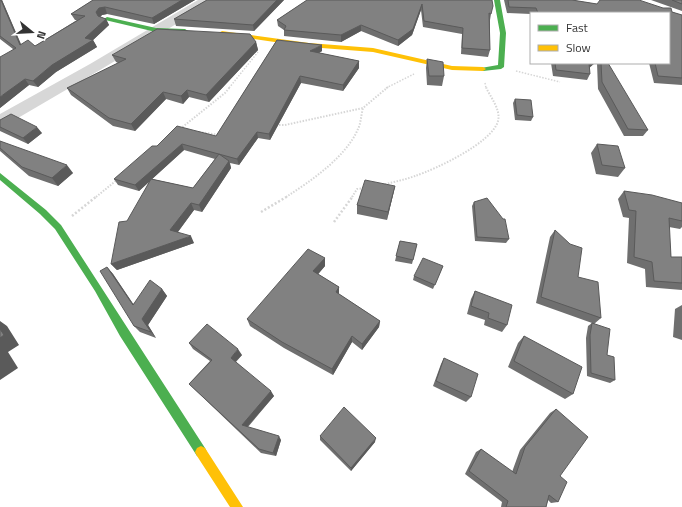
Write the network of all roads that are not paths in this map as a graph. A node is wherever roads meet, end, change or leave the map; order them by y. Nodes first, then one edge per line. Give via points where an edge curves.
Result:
1 (207, 0) edge
2 (497, 0) edge
3 (107, 19) edge
4 (156, 30) junction
5 (191, 31) edge
6 (213, 32) edge
7 (0, 121) edge
8 (0, 176) edge
9 (238, 507) edge

1 - 4 street
2 - 6 street via 505,48 501,67 487,69 474,70 423,62 373,50 300,44
3 - 4 street
4 - 5 street
4 - 7 street via 95,68
8 - 9 street via 58,227

